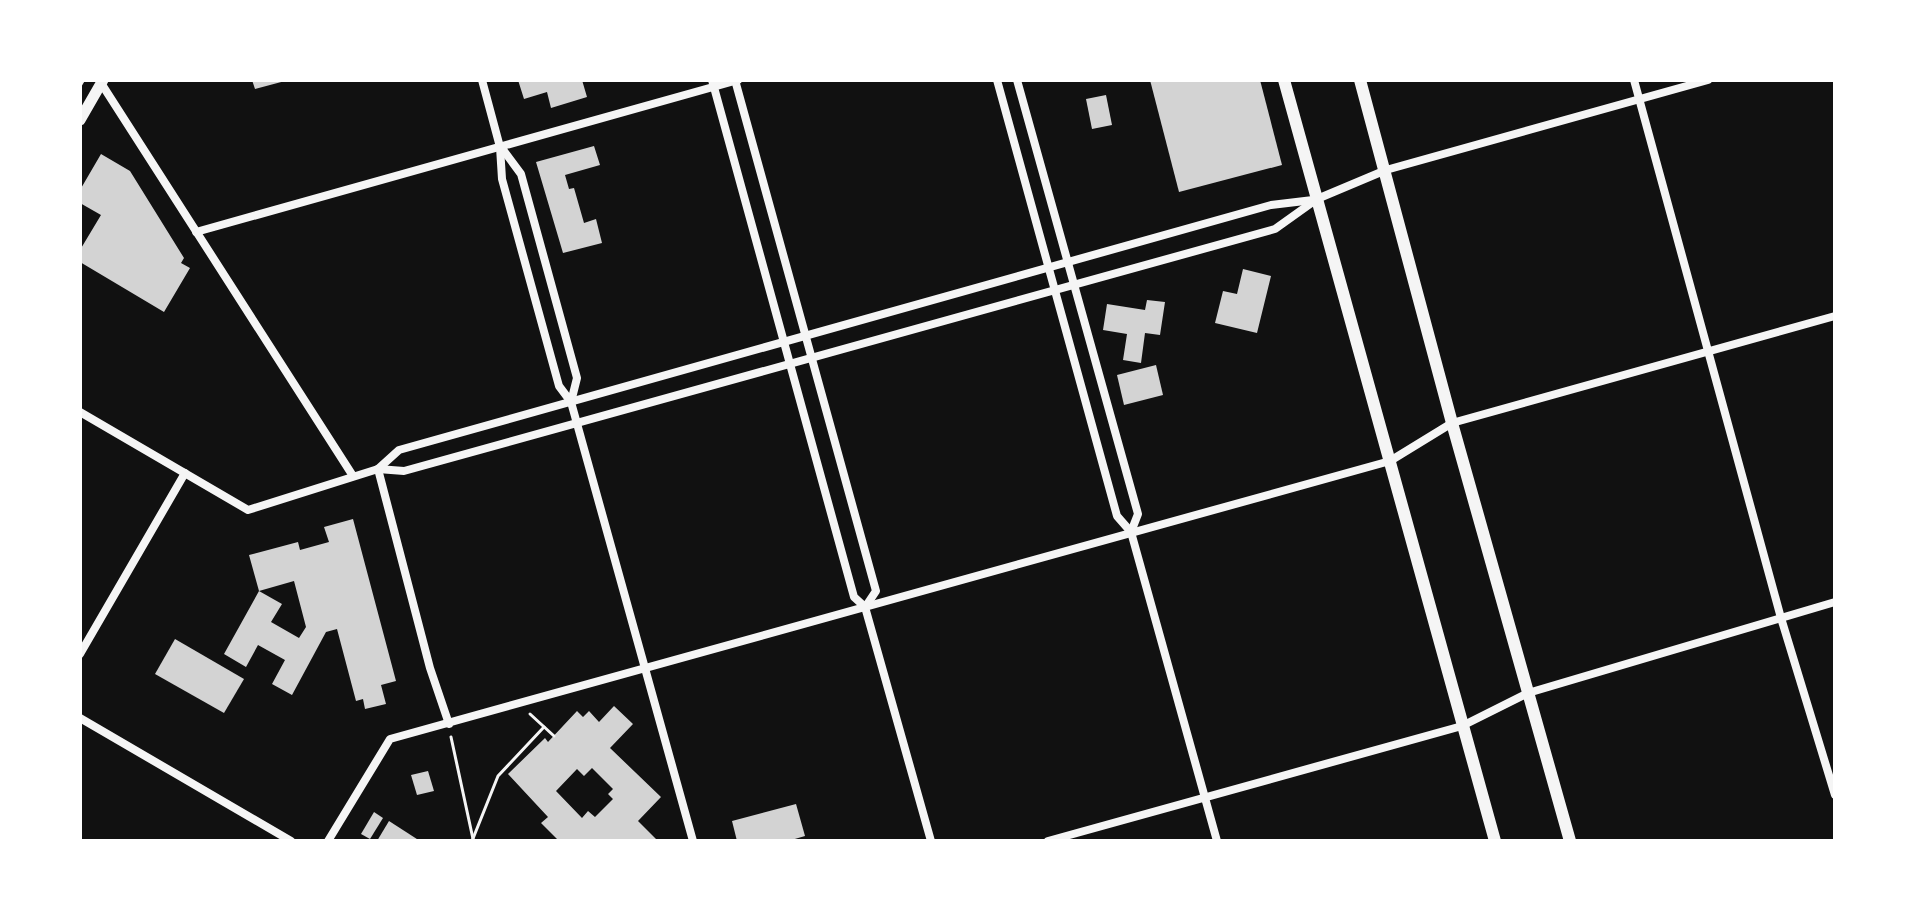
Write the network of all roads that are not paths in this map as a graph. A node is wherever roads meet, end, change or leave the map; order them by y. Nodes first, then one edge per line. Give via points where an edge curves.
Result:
1 (482, 80) edge
2 (736, 80) edge
3 (997, 80) edge
4 (1017, 80) edge
5 (1284, 80) edge
6 (1360, 80) edge
7 (1634, 80) edge
8 (1708, 80) edge
9 (102, 82) edge
10 (713, 83) edge
11 (1639, 99) junction
12 (80, 120) edge
13 (500, 147) junction
14 (1386, 170) junction
15 (1317, 199) junction
16 (196, 232) junction
17 (1068, 262) junction
18 (1048, 268) junction
19 (1074, 285) junction
20 (1054, 290) junction
21 (1835, 316) edge
22 (805, 336) junction
23 (784, 342) junction
24 (1709, 351) junction
25 (811, 357) junction
26 (790, 363) junction
27 (571, 402) junction
28 (80, 412) edge
29 (576, 423) junction
30 (1452, 423) junction
31 (1390, 461) junction
32 (378, 469) junction
33 (185, 473) junction
34 (353, 476) junction
35 (1131, 532) junction
36 (1835, 602) edge
37 (865, 607) junction
38 (1781, 618) junction
39 (80, 654) edge
40 (645, 668) junction
41 (1528, 693) junction
42 (80, 718) edge
43 (449, 724) junction
44 (1462, 726) junction
45 (1835, 795) edge
46 (1205, 797) junction
47 (291, 841) edge
48 (328, 841) edge
49 (693, 841) edge
50 (931, 841) edge
51 (1048, 841) edge
52 (1217, 841) edge
53 (1495, 841) edge
54 (1570, 841) edge

1 - 13 street
2 - 10 street
2 - 22 street
3 - 18 street
4 - 17 street
5 - 15 main road
6 - 14 main road
7 - 11 street
8 - 11 street
9 - 12 main road
9 - 16 street
10 - 13 street
10 - 23 street
11 - 14 street
11 - 24 street
13 - 16 street
13 - 27 street via 502,179 559,386
13 - 27 street via 521,174 577,378
14 - 15 street
14 - 30 main road
15 - 17 street via 1271,205
15 - 19 street via 1275,229
15 - 31 main road
16 - 34 street
17 - 18 street
17 - 19 street
18 - 20 street
18 - 22 street
19 - 20 street
19 - 35 street via 1138,514
20 - 25 street
20 - 35 street via 1117,516
21 - 24 street
22 - 23 street
22 - 25 street
23 - 26 street
23 - 27 street
24 - 30 street
24 - 38 street
25 - 26 street
25 - 37 street via 876,591
26 - 29 street
26 - 37 street via 854,597
27 - 29 street
27 - 32 street via 399,450
28 - 33 street
29 - 32 street via 404,471
29 - 40 street
30 - 31 street
30 - 41 main road
31 - 35 street
31 - 44 main road
32 - 34 street
32 - 43 street
33 - 34 street via 248,510
33 - 39 street
35 - 37 street
35 - 46 street
36 - 38 street
37 - 40 street
37 - 50 street
38 - 41 street
38 - 45 street
40 - 43 street
40 - 49 street
41 - 44 street
41 - 54 main road
42 - 47 street
43 - 48 street via 390,739
44 - 46 street
44 - 53 main road
46 - 51 street
46 - 52 street

